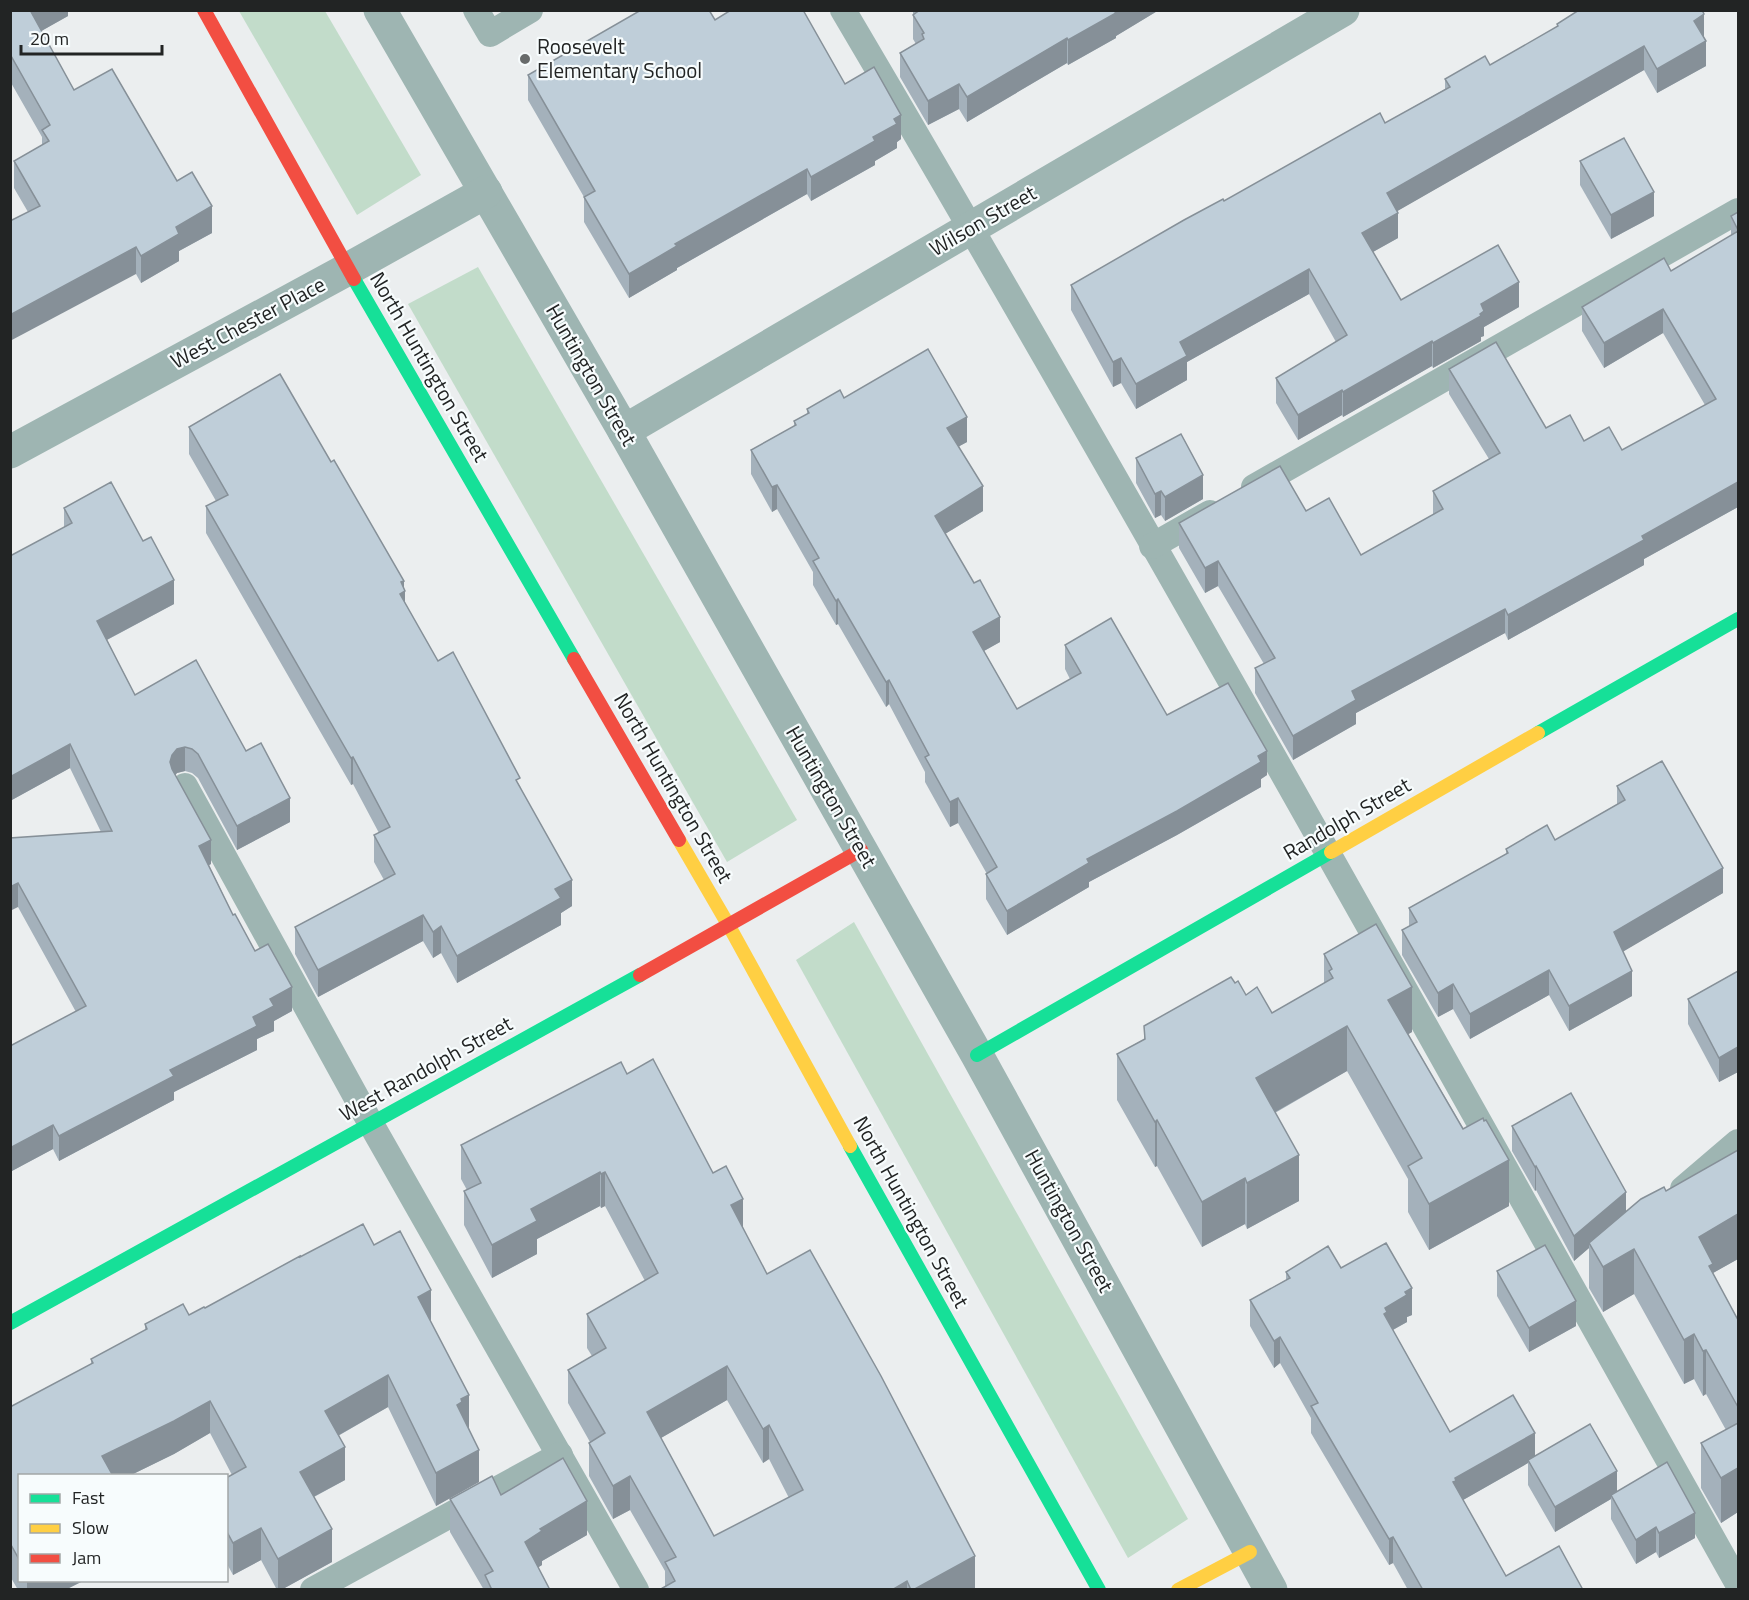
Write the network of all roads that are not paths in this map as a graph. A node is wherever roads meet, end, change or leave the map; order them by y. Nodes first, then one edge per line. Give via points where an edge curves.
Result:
1 (204, 10) edge
2 (380, 10) edge
3 (476, 10) edge
4 (530, 10) edge
5 (843, 10) edge
6 (1343, 10) edge
7 (486, 192) junction
8 (1738, 211) edge
9 (971, 228) junction
10 (348, 269) junction
11 (624, 431) junction
12 (10, 452) edge
13 (1152, 546) junction
14 (1738, 619) edge
15 (185, 786) dead end
16 (861, 850) junction
17 (1328, 854) junction
18 (729, 926) junction
19 (977, 1055) junction
20 (371, 1124) junction
21 (1738, 1142) edge
22 (1667, 1202) edge
23 (10, 1323) edge
24 (560, 1455) junction
25 (1250, 1552) junction
26 (1738, 1584) edge
27 (313, 1590) edge
28 (636, 1590) edge
29 (1099, 1590) edge
30 (1178, 1590) edge
31 (1271, 1590) edge

1 - 10 street, North Huntington Street
2 - 7 street, Huntington Street
3 - 4 lane via 490,34
5 - 9 lane
6 - 9 street, Wilson Street
7 - 10 street, West Chester Place
7 - 11 street, Huntington Street
8 - 13 lane
9 - 11 street, Wilson Street
9 - 13 lane
10 - 12 street, West Chester Place
10 - 18 street, North Huntington Street
11 - 16 street, Huntington Street
13 - 17 lane
14 - 17 street, Randolph Street
15 - 20 lane
16 - 18 street, West Randolph Street
16 - 19 street, Huntington Street
17 - 19 street, Randolph Street
17 - 26 lane via 1578,1276
18 - 20 street, West Randolph Street
18 - 29 street, North Huntington Street
19 - 25 street, Huntington Street
20 - 23 street, West Randolph Street
20 - 24 lane
21 - 22 lane
24 - 27 lane
24 - 28 lane
25 - 30 street
25 - 31 street, Huntington Street

